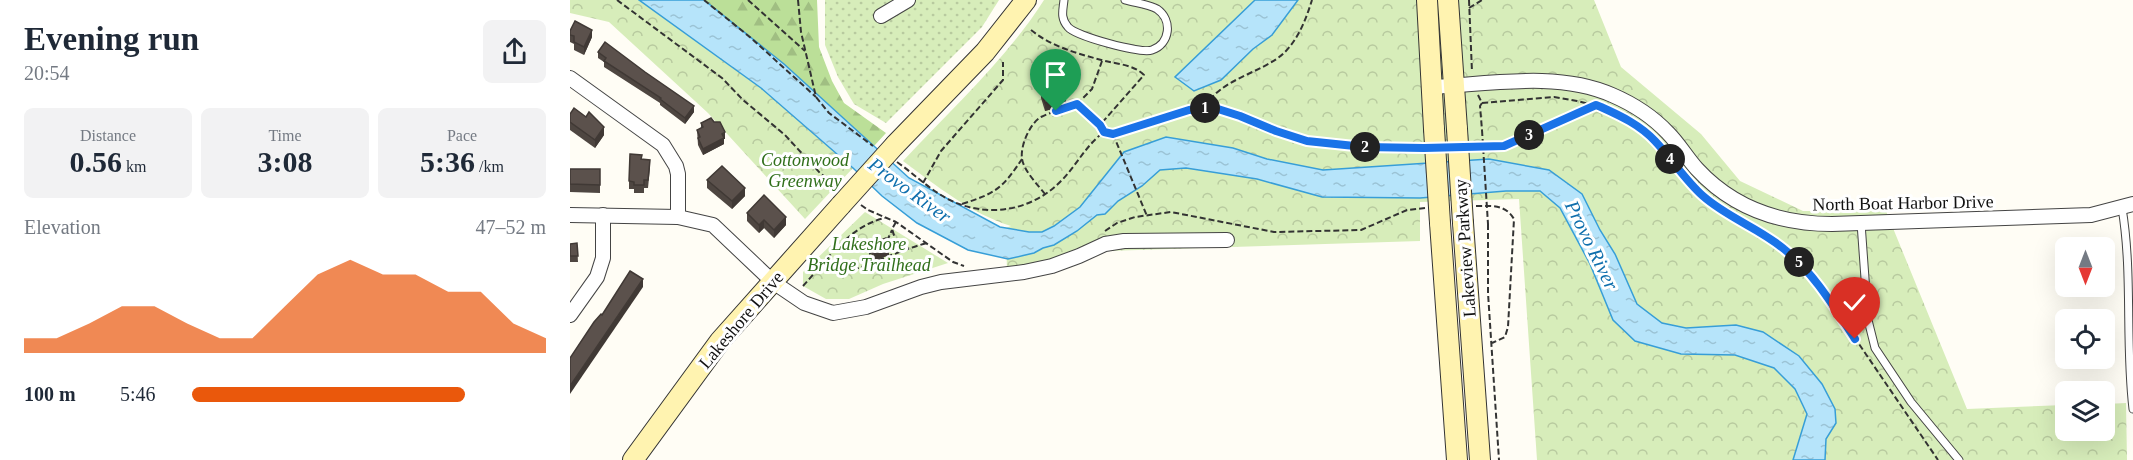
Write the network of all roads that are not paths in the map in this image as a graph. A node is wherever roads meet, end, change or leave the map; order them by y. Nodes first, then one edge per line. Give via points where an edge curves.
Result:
1 (908, 0) edge
2 (1026, 0) edge
3 (1064, 0) edge
4 (1125, 0) edge
5 (1427, 0) edge
6 (1448, 0) edge
7 (881, 16) dead end
8 (570, 78) edge
9 (1454, 86) junction
10 (1432, 87) junction
11 (2128, 206) edge
12 (570, 215) edge
13 (603, 215) junction
14 (678, 217) junction
15 (1861, 223) junction
16 (1227, 240) dead end
17 (773, 282) junction
18 (570, 315) edge
19 (2133, 409) edge
20 (633, 460) edge
21 (1457, 460) edge
22 (1480, 460) edge
23 (1959, 460) edge

1 - 7 street
2 - 17 street, Lakeshore Drive, bridge via 985,52 887,150
3 - 4 lane via 1064,22 1077,33 1143,52 1158,47 1168,29 1162,13
5 - 10 street, Lakeview Parkway
6 - 9 street, Lakeview Parkway
8 - 14 street via 663,145 678,174
9 - 10 street, North Boat Harbor Drive
9 - 15 street, North Boat Harbor Drive via 1548,81 1598,89 1651,117 1707,179 1743,204 1794,222
9 - 22 street, Lakeview Parkway, bridge via 1467,214
10 - 21 street, Lakeview Parkway, bridge via 1434,215
11 - 15 street, North Boat Harbor Drive via 2091,215
11 - 19 lane
12 - 13 street
13 - 14 street
13 - 18 street via 603,258 597,277
14 - 17 street via 713,225
15 - 23 lane via 1868,320 1875,348 1911,402
16 - 17 street via 1106,244 1052,266 932,284 866,307 833,313 804,303
17 - 20 street, Lakeshore Drive via 720,340

